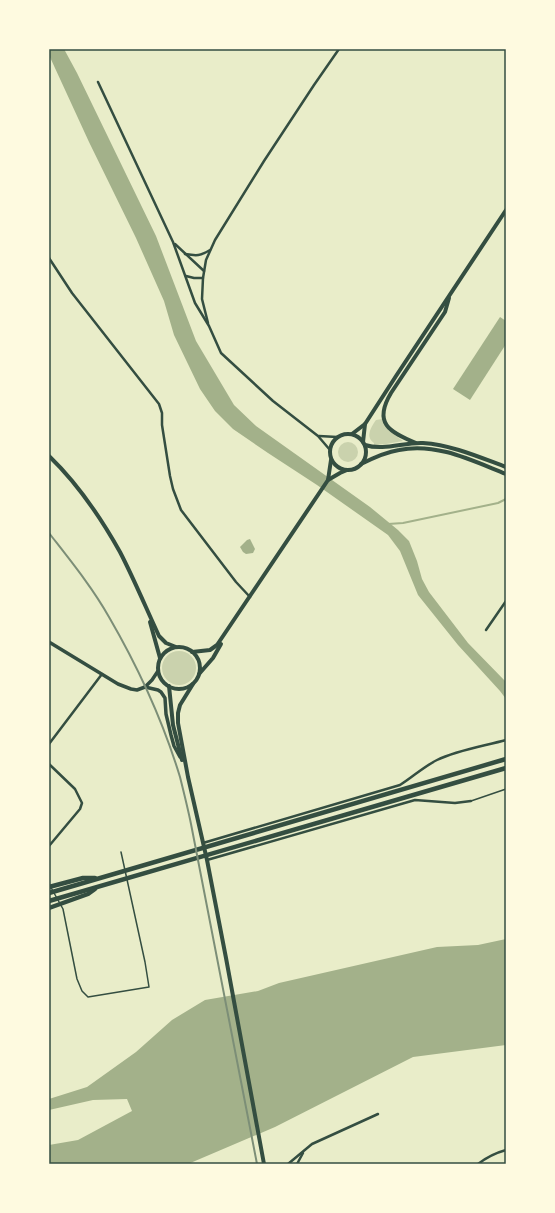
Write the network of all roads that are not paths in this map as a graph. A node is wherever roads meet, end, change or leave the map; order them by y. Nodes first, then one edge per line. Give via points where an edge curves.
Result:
1 (339, 49) edge
2 (98, 82) dead end
3 (506, 210) edge
4 (173, 242) junction
5 (211, 250) junction
6 (184, 254) junction
7 (49, 258) edge
8 (204, 271) junction
9 (186, 275) junction
10 (203, 278) junction
11 (450, 294) junction
12 (209, 326) junction
13 (366, 424) junction
14 (352, 434) junction
15 (318, 436) junction
16 (337, 437) junction
17 (364, 443) junction
18 (416, 443) junction
19 (330, 450) junction
20 (49, 456) edge
21 (331, 459) junction
22 (361, 464) junction
23 (506, 466) edge
24 (346, 470) junction
25 (506, 474) edge
26 (330, 479) junction
27 (250, 598) junction
28 (506, 601) edge
29 (146, 608) junction
30 (232, 625) junction
31 (486, 630) dead end
32 (49, 642) edge
33 (176, 647) junction
34 (192, 652) junction
35 (160, 658) junction
36 (158, 671) junction
37 (102, 674) junction
38 (198, 676) junction
39 (192, 684) junction
40 (168, 686) junction
41 (145, 687) junction
42 (506, 740) edge
43 (49, 744) edge
44 (506, 759) edge
45 (183, 761) junction
46 (49, 764) edge
47 (506, 768) edge
48 (188, 777) junction
49 (506, 789) edge
50 (471, 801) joint
51 (203, 843) junction
52 (49, 846) edge
53 (121, 852) dead end
54 (207, 860) junction
55 (98, 878) junction
56 (49, 885) edge
57 (100, 886) junction
58 (49, 893) edge
59 (49, 901) edge
60 (49, 908) edge
61 (378, 1114) dead end
62 (305, 1149) junction
63 (506, 1150) edge
64 (290, 1163) edge
65 (266, 1164) edge
66 (297, 1164) edge
67 (478, 1164) edge

1 - 5 street via 264,161
2 - 4 street
3 - 11 main road
4 - 6 street
4 - 9 street
5 - 6 street via 201,255
5 - 8 street
6 - 8 street
7 - 27 street via 72,293 159,404 170,476 181,510
8 - 10 street
9 - 10 street
9 - 12 street via 195,303
10 - 12 street via 202,299
11 - 13 main road
11 - 18 main road via 445,312 391,393 383,410 390,429
12 - 15 street via 221,353 273,401
13 - 14 main road
13 - 17 main road
14 - 16 main road
14 - 17 main road
15 - 16 street
15 - 19 street
16 - 19 main road
17 - 18 main road via 372,447 390,447
17 - 22 main road via 366,455
18 - 23 main road via 464,451
19 - 21 main road
20 - 29 main road via 93,509 119,551
21 - 24 main road via 338,467
21 - 26 main road
22 - 24 main road
22 - 25 main road via 399,450 422,448 436,449 466,458
24 - 26 main road
26 - 27 main road
27 - 30 main road
28 - 31 street
29 - 33 main road via 159,636 166,643
29 - 35 main road
30 - 34 main road via 217,646 210,650
30 - 38 main road via 213,658
32 - 37 street
33 - 34 main road
33 - 35 main road
34 - 38 main road via 199,663
35 - 36 main road
36 - 40 main road
36 - 41 street
37 - 41 street via 131,689
37 - 43 street
38 - 39 main road
39 - 40 main road via 183,688
39 - 48 main road via 178,712
40 - 45 main road via 173,725
41 - 45 street via 158,690 164,695 174,746
42 - 51 street via 438,760 400,785
44 - 55 highway
45 - 48 main road
46 - 52 street via 75,789 82,803 80,809
47 - 57 highway
48 - 51 main road
49 - 50 lane
50 - 54 street via 409,801
51 - 54 main road
53 - 56 lane via 149,987 88,998 77,979 63,909
54 - 65 main road
55 - 56 highway via 83,878
55 - 58 highway
57 - 59 highway
57 - 60 highway via 88,894
61 - 62 street
62 - 64 street
62 - 66 street
63 - 67 street via 497,1152

